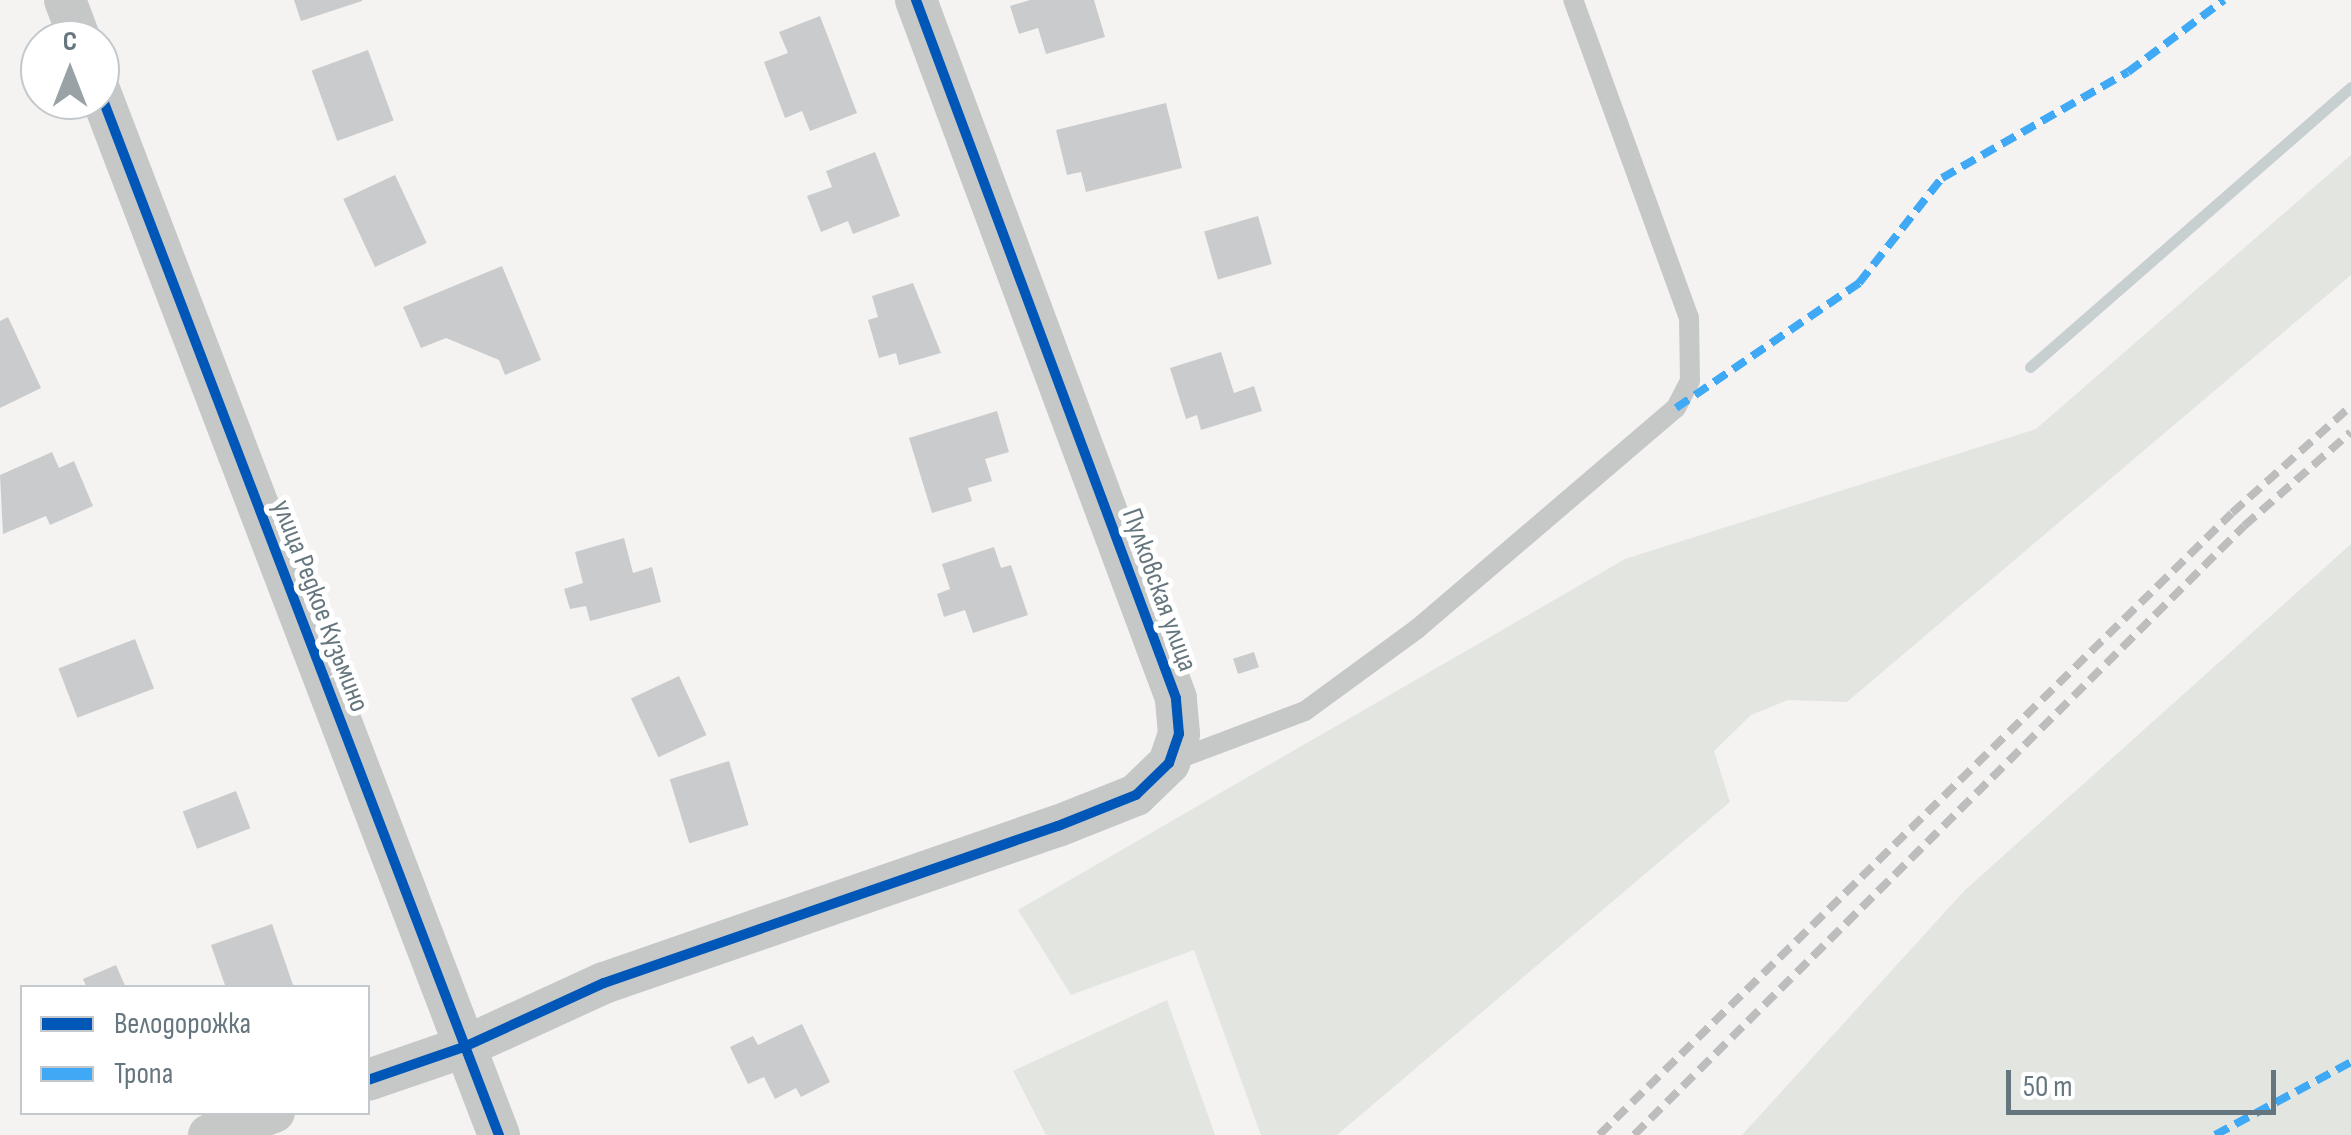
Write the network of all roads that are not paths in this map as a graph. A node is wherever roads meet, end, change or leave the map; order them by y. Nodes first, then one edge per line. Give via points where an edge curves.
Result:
1 (916, 0) edge
2 (1572, 0) edge
3 (111, 120) edge
4 (1168, 763) junction
5 (464, 1046) junction
6 (370, 1079) edge
7 (265, 1115) edge
8 (208, 1135) edge
9 (499, 1135) edge

1 - 4 street, Пулковская улица via 1176,698 1180,734
2 - 4 lane via 1689,318 1690,381 1676,408 1417,629 1305,710
3 - 5 street, улица Редкое Кузьмино
4 - 5 street via 1136,795 604,983
5 - 6 street
5 - 9 street, улица Редкое Кузьмино
7 - 8 street

